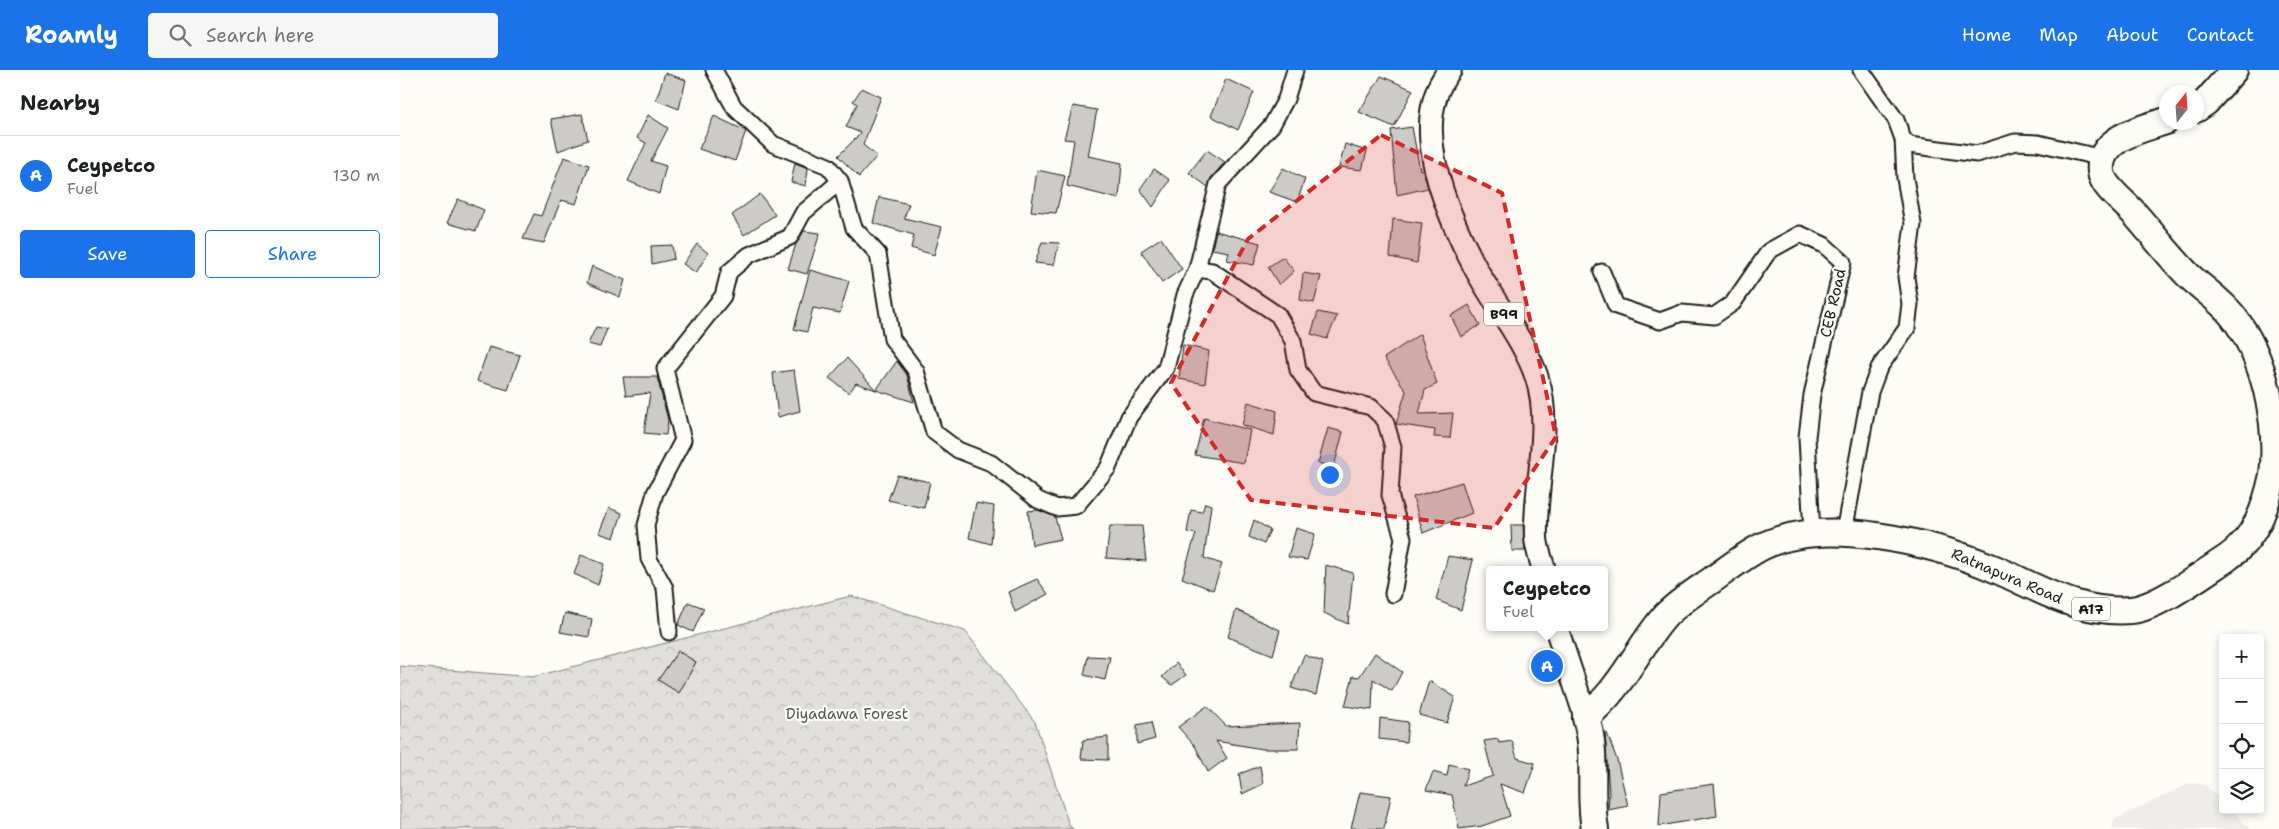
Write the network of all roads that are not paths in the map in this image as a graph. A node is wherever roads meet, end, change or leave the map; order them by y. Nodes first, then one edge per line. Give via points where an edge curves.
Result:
1 (714, 70) edge
2 (1295, 70) edge
3 (1450, 70) edge
4 (1861, 70) edge
5 (2234, 70) edge
6 (2204, 103) edge
7 (2159, 123) edge
8 (1903, 139) junction
9 (2102, 158) junction
10 (840, 181) junction
11 (1197, 269) junction
12 (1602, 272) dead end
13 (1844, 532) junction
14 (1812, 534) junction
15 (1543, 566) edge
16 (1394, 594) dead end
17 (1557, 631) edge
18 (669, 632) dead end
19 (1586, 718) junction
20 (1594, 829) edge

1 - 10 street via 734,107 773,144 828,166
2 - 11 street via 1286,99 1272,125 1218,184
3 - 15 main road, B99 via 1438,88 1432,110 1436,173 1476,270 1503,313 1536,378 1542,411 1536,539
4 - 8 street via 1896,120
5 - 6 highway
7 - 9 highway via 2113,143
8 - 9 street via 1909,145 1977,154 2014,142 2038,142
8 - 13 street via 1905,178 1913,224 1906,277 1910,304 1907,328 1879,368 1870,392
9 - 13 highway, Ratnapura Road / A17 via 2100,170 2103,181 2187,274 2231,313 2252,344 2265,377 2276,431 2276,463 2267,502 2254,530 2237,551 2205,573 2162,599 2134,610 2092,609 2048,595 1953,552
10 - 11 street via 854,228 878,254 892,338 916,371 934,432 958,450 991,463 1038,500 1057,508 1076,506 1108,468 1129,417 1166,368 1185,295
10 - 18 street via 803,213 790,238 749,255 729,272 723,296 665,369 683,440 655,493 646,526 648,559 665,588
11 - 16 street via 1212,271 1278,316 1293,341 1298,370 1314,393 1371,407 1385,420 1393,447 1390,495 1403,538
12 - 14 street, CEB Road via 1616,306 1660,321 1682,313 1714,316 1733,303 1769,251 1800,234 1824,245 1843,262 1812,395 1807,437
13 - 14 highway, Ratnapura Road / A17
14 - 19 highway, Ratnapura Road / A17 via 1765,545 1681,601 1655,630 1615,688
17 - 19 main road
19 - 20 highway via 1592,734 1590,796

